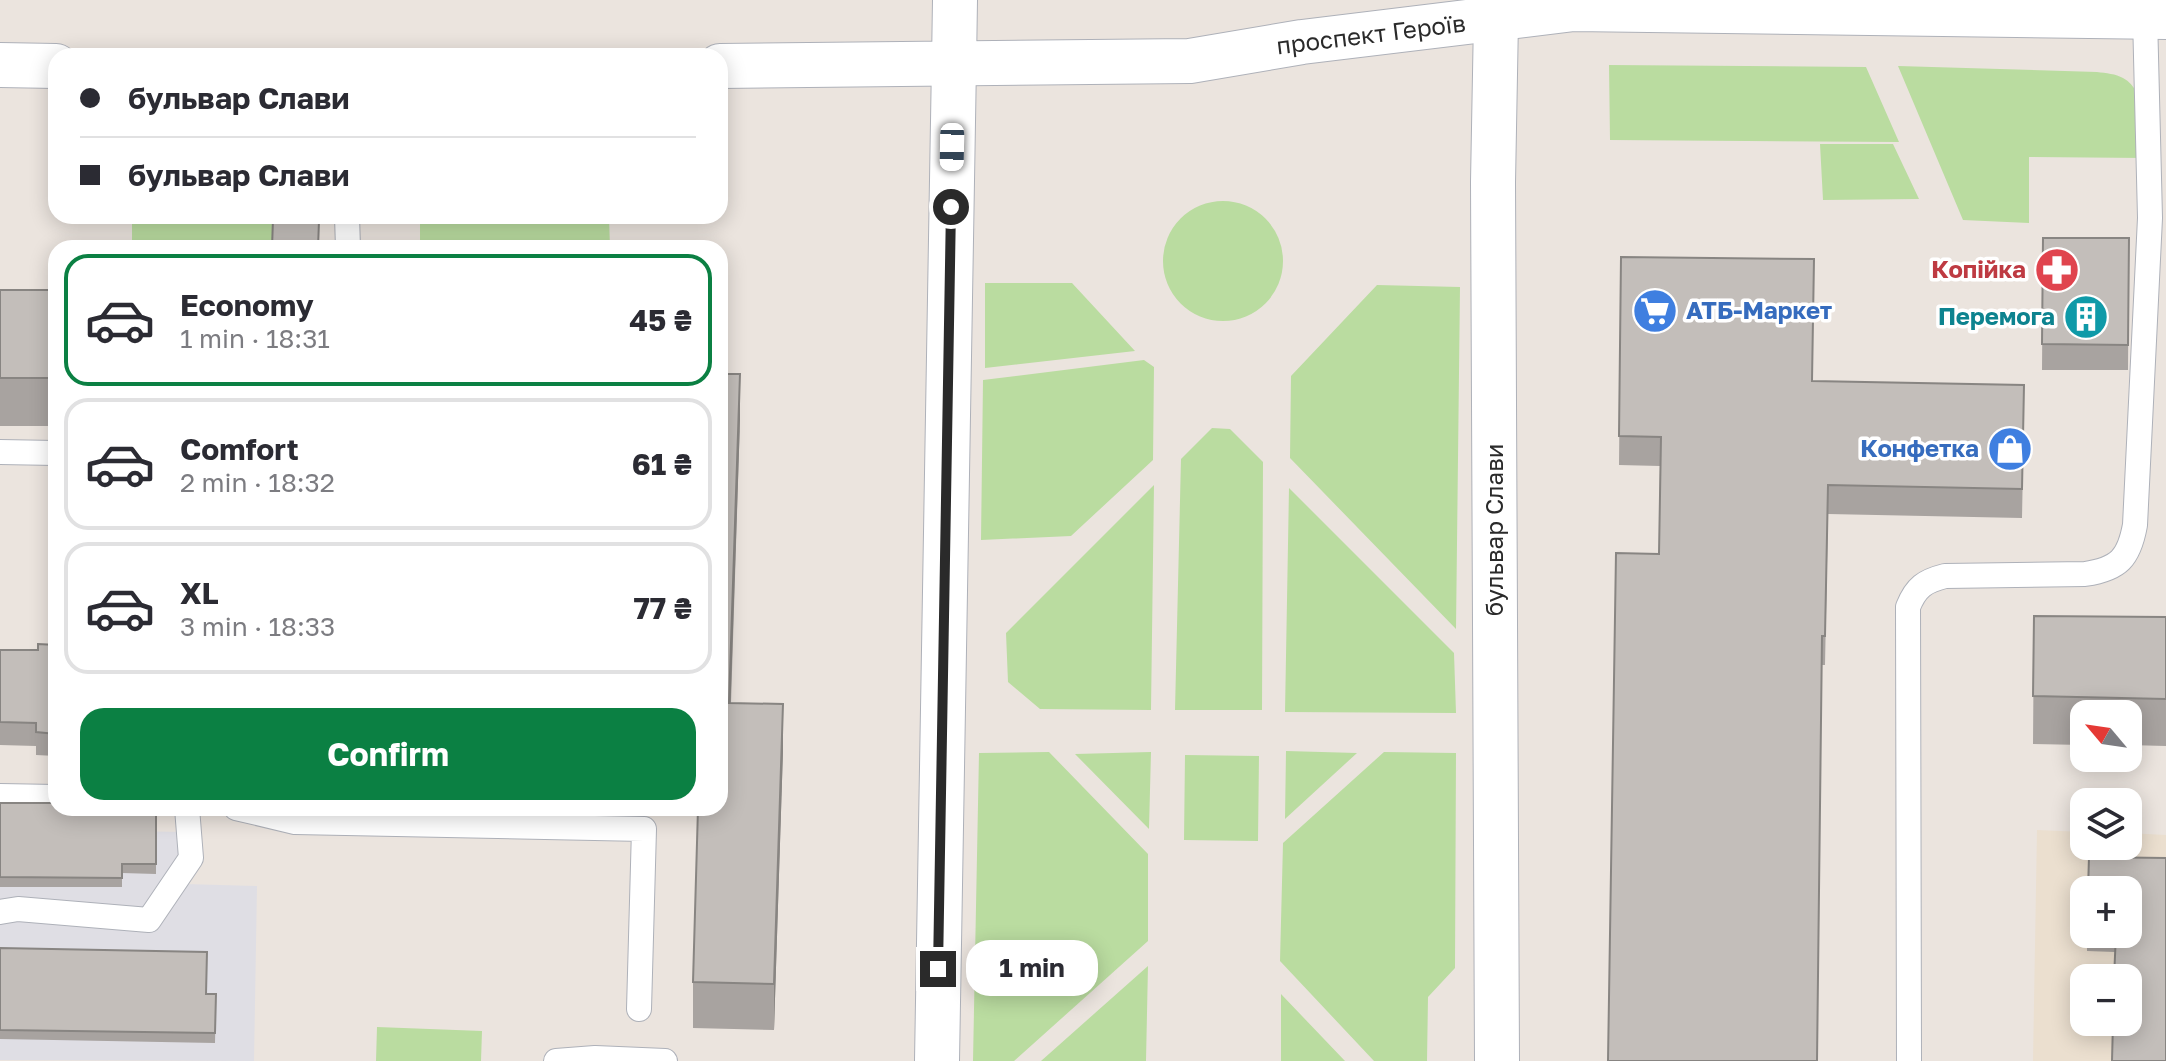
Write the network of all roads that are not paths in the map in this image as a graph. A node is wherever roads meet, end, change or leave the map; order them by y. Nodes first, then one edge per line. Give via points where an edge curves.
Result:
1 (955, 0) edge
2 (1497, 10) edge
3 (2155, 16) edge
4 (954, 63) junction
5 (0, 65) edge
6 (48, 66) edge
7 (728, 66) edge
8 (0, 452) edge
9 (48, 453) edge
10 (0, 796) edge
11 (48, 797) edge
12 (188, 816) edge
13 (270, 816) edge
14 (0, 912) edge
15 (639, 1009) dead end
16 (556, 1061) edge
17 (665, 1061) edge
18 (937, 1061) edge
19 (1497, 1061) edge
20 (1909, 1061) edge

1 - 4 street
2 - 3 street, проспект Героїв
2 - 4 street, проспект Героїв via 1190,61
2 - 19 street, бульвар Слави
3 - 20 lane via 2132,544 2107,571 1929,579 1915,590 1908,607
4 - 7 street, проспект Героїв
4 - 18 street
5 - 6 street
8 - 9 lane
10 - 11 lane
12 - 14 lane via 191,858 149,920
13 - 15 lane via 295,822 644,829
16 - 17 lane

